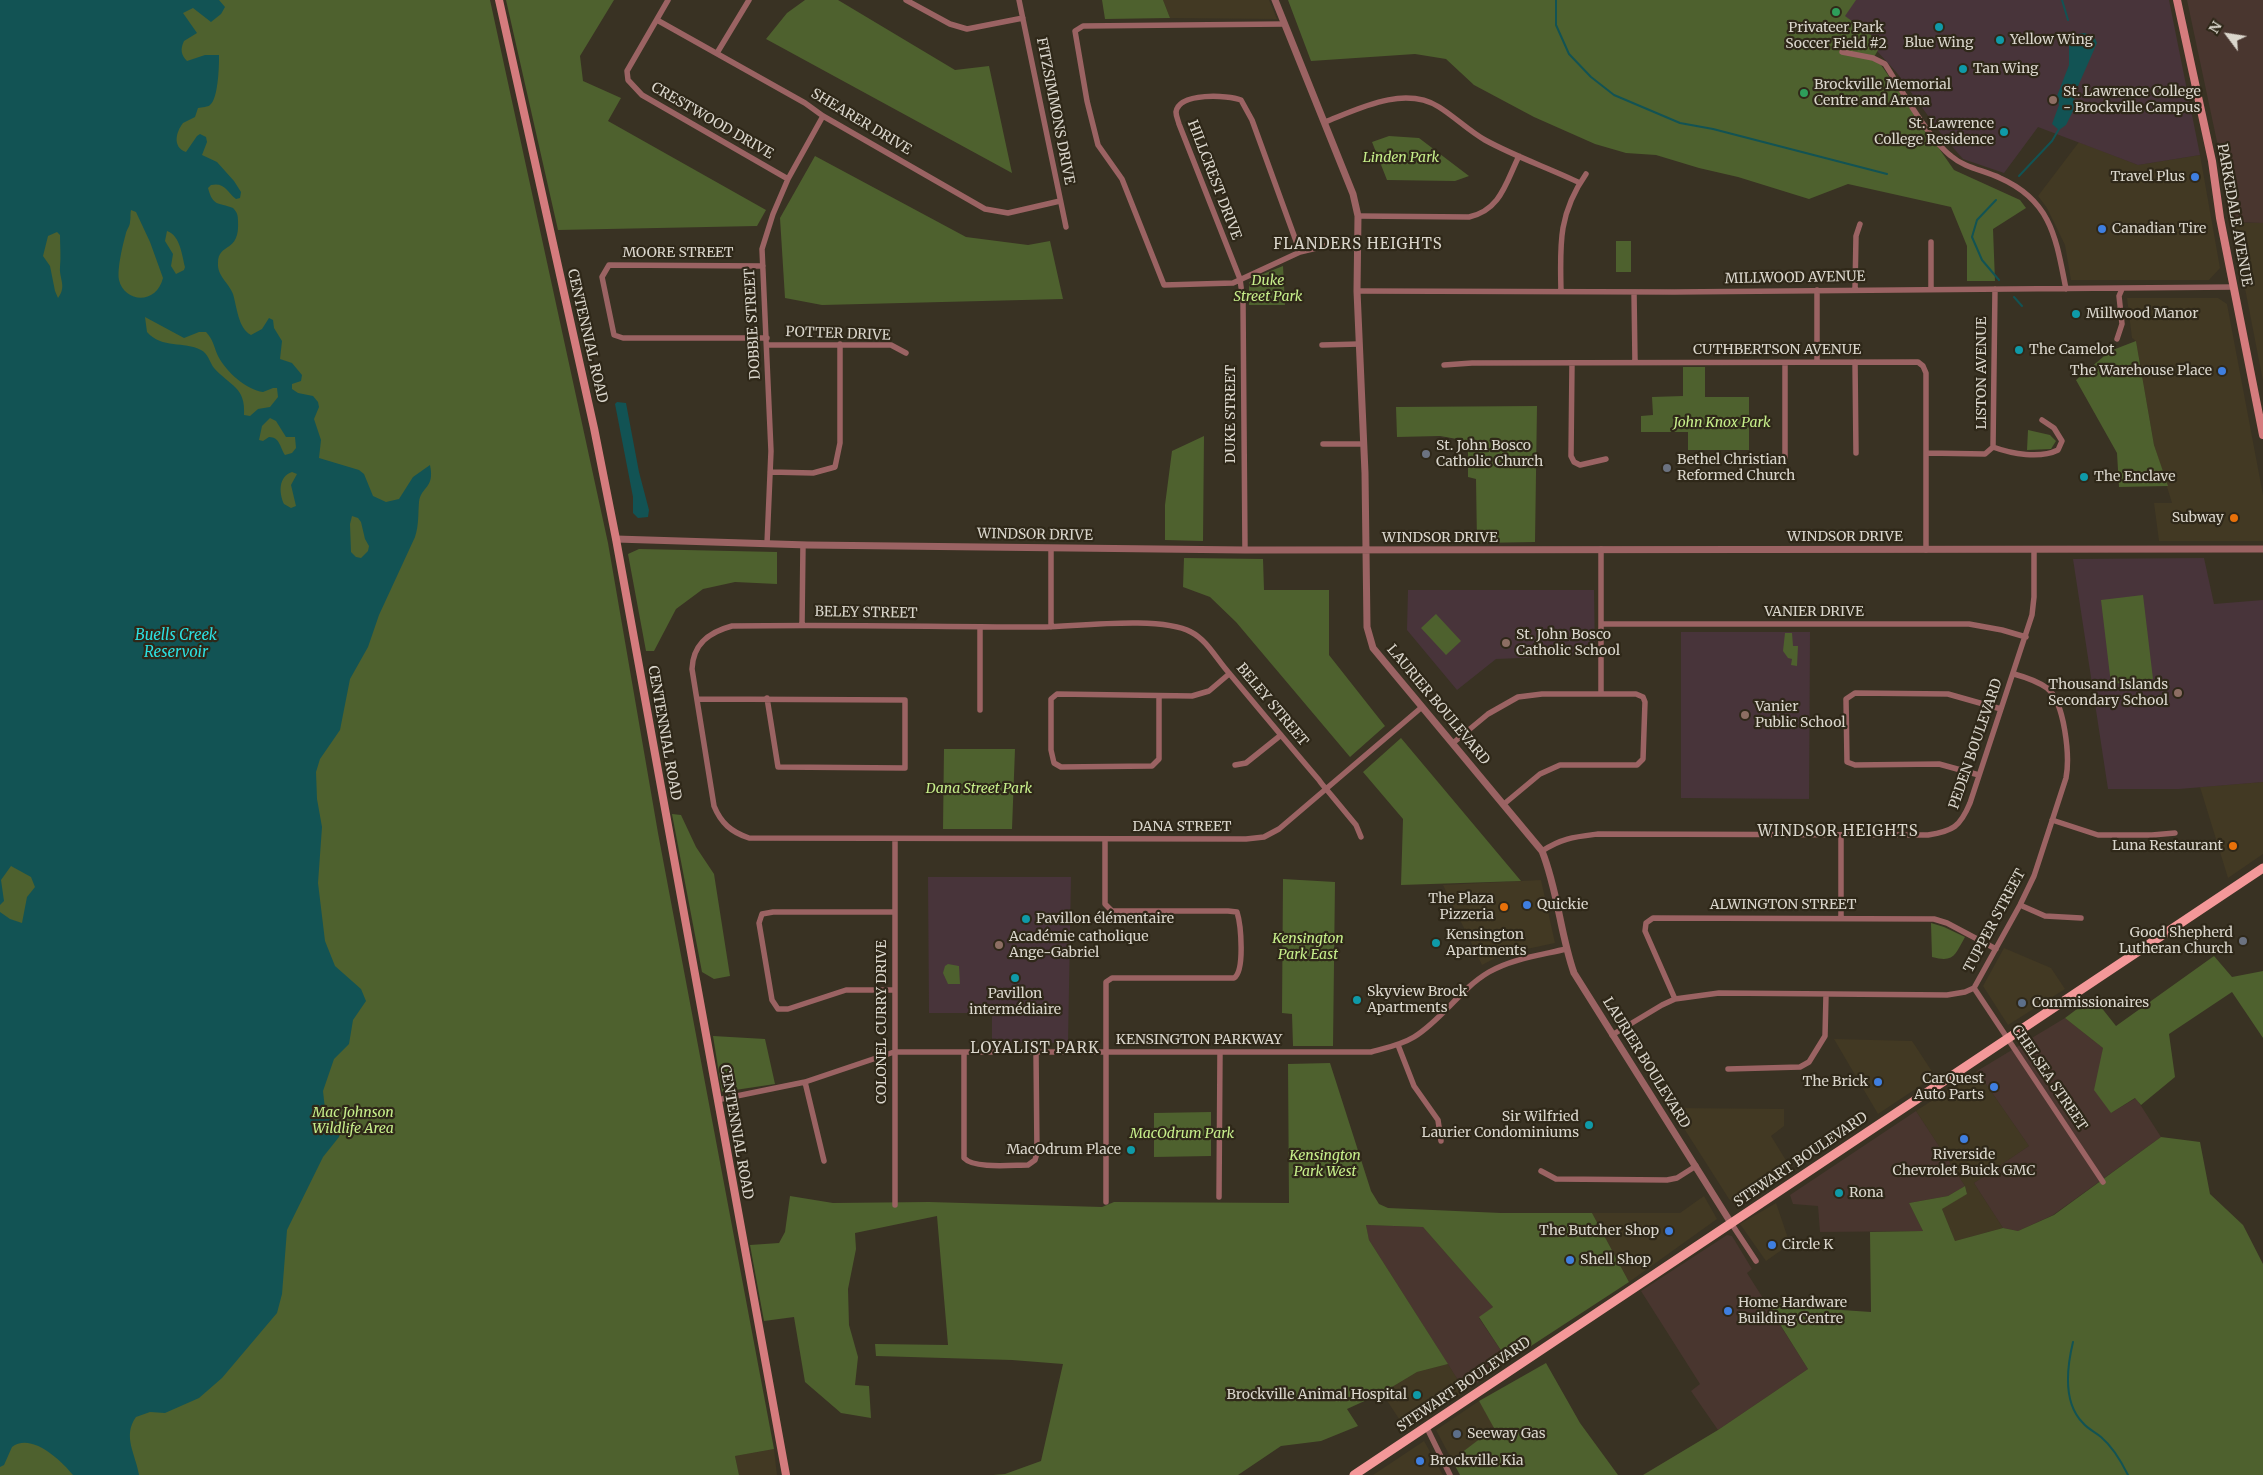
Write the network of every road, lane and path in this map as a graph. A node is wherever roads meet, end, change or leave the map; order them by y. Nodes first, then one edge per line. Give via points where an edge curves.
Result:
1 (499, 0) edge
2 (668, 0) edge
3 (749, 0) edge
4 (906, 0) edge
5 (1019, 0) edge
6 (1275, 0) edge
7 (2177, 0) edge
8 (1023, 18) junction
9 (656, 20) junction
10 (1284, 24) junction
11 (1842, 52) dead end
12 (717, 53) junction
13 (824, 116) junction
14 (1325, 122) junction
15 (1519, 156) junction
16 (1586, 174) dead end
17 (788, 180) junction
18 (1580, 183) junction
19 (1060, 202) junction
20 (1358, 216) junction
21 (1860, 224) dead end
22 (1066, 227) dead end
23 (1931, 242) dead end
24 (1358, 248) junction
25 (1300, 252) junction
26 (763, 266) junction
27 (1240, 279) junction
28 (2234, 287) junction
29 (1931, 289) junction
30 (1995, 289) junction
31 (2066, 289) junction
32 (2122, 289) junction
33 (1817, 290) junction
34 (1855, 290) junction
35 (1357, 291) junction
36 (1561, 291) junction
37 (1634, 292) junction
38 (767, 338) junction
39 (2116, 339) dead end
40 (840, 344) junction
41 (1359, 344) junction
42 (768, 345) junction
43 (1322, 345) dead end
44 (906, 352) dead end
45 (1635, 362) junction
46 (1817, 362) junction
47 (1855, 362) junction
48 (1785, 363) junction
49 (1572, 364) junction
50 (1444, 365) dead end
51 (2042, 420) dead end
52 (2263, 435) edge
53 (1323, 444) dead end
54 (1364, 444) junction
55 (1994, 448) junction
56 (1856, 453) dead end
57 (1927, 453) junction
58 (1785, 457) dead end
59 (1606, 459) dead end
60 (770, 472) junction
61 (616, 539) junction
62 (767, 544) junction
63 (803, 545) junction
64 (1051, 548) junction
65 (2034, 549) junction
66 (2263, 549) edge
67 (1245, 550) junction
68 (1366, 550) junction
69 (1601, 550) junction
70 (1926, 550) junction
71 (1602, 624) junction
72 (802, 625) junction
73 (980, 627) junction
74 (1051, 627) junction
75 (2026, 637) junction
76 (1229, 674) junction
77 (2014, 674) junction
78 (1600, 694) junction
79 (1159, 697) junction
80 (767, 698) junction
81 (697, 699) junction
82 (1422, 707) junction
83 (2001, 709) junction
84 (980, 710) dead end
85 (1281, 735) junction
86 (1453, 743) junction
87 (1235, 765) dead end
88 (1979, 775) junction
89 (1326, 788) junction
90 (1504, 804) junction
91 (2052, 820) junction
92 (2175, 833) dead end
93 (1841, 835) junction
94 (1360, 836) dead end
95 (895, 839) junction
96 (1105, 840) junction
97 (1542, 851) junction
98 (2263, 868) edge
99 (2020, 905) junction
100 (894, 912) junction
101 (1841, 918) junction
102 (2081, 918) dead end
103 (1566, 949) junction
104 (1996, 949) junction
105 (1974, 988) junction
106 (894, 990) junction
107 (1826, 996) junction
108 (1675, 999) junction
109 (1612, 1035) junction
110 (2007, 1038) junction
111 (1398, 1045) junction
112 (894, 1052) junction
113 (964, 1052) junction
114 (1036, 1052) junction
115 (1106, 1052) junction
116 (1220, 1052) junction
117 (1728, 1069) dead end
118 (806, 1082) junction
119 (717, 1100) junction
120 (1442, 1141) dead end
121 (824, 1161) dead end
122 (1696, 1166) junction
123 (1541, 1171) dead end
124 (2103, 1182) dead end
125 (1219, 1197) dead end
126 (1106, 1202) dead end
127 (895, 1205) dead end
128 (1731, 1223) junction
129 (1756, 1261) dead end
130 (1426, 1426) junction
131 (786, 1475) edge
132 (1354, 1475) edge
133 (1450, 1475) edge

1 - 61 main road, CENTENNIAL ROAD
2 - 9 street
3 - 12 street
4 - 8 street via 950,24 967,29
5 - 8 street, FITZSIMMONS DRIVE
6 - 10 street, LAURIER BOULEVARD
7 - 28 main road, PARKEDALE AVENUE via 2212,161
8 - 19 street, FITZSIMMONS DRIVE
9 - 12 street, SHEARER DRIVE
9 - 17 street, CRESTWOOD DRIVE via 627,71 628,80 642,95
10 - 14 street, LAURIER BOULEVARD
10 - 27 street via 1083,26 1075,31 1098,145 1122,179 1164,285 1233,283
11 - 31 street via 1873,58 1885,64 1942,149 1966,166 2016,186 2039,206 2056,239
12 - 13 street, SHEARER DRIVE
13 - 17 street, DOBBIE STREET
13 - 19 street, SHEARER DRIVE via 985,209 1008,213
14 - 15 street via 1374,103 1413,99 1437,106 1484,140
14 - 20 street, LAURIER BOULEVARD via 1353,194
15 - 18 street
15 - 20 street via 1499,198 1480,214 1469,217
16 - 18 street
17 - 26 street, DOBBIE STREET via 762,249
18 - 36 street via 1561,230
19 - 22 street, FITZSIMMONS DRIVE
20 - 24 street, LAURIER BOULEVARD
21 - 34 street via 1856,236
23 - 29 street
24 - 25 street via 1325,246
24 - 35 street, LAURIER BOULEVARD
25 - 27 street
25 - 27 street, HILLCREST DRIVE via 1252,120 1241,100 1231,97 1186,101 1176,113
26 - 38 street, DOBBIE STREET
26 - 38 street, MOORE STREET via 609,265 602,277 614,335 623,338
27 - 67 street, DUKE STREET via 1243,302
28 - 32 street, MILLWOOD AVENUE
28 - 52 main road, PARKEDALE AVENUE
29 - 30 street, MILLWOOD AVENUE
29 - 34 street, MILLWOOD AVENUE
30 - 31 street, MILLWOOD AVENUE
30 - 55 street, LISTON AVENUE
31 - 32 street, MILLWOOD AVENUE
32 - 39 street via 2119,296 2122,324
33 - 34 street, MILLWOOD AVENUE
33 - 37 street, MILLWOOD AVENUE
33 - 46 street
35 - 36 street, MILLWOOD AVENUE
35 - 41 street, LAURIER BOULEVARD
36 - 37 street, MILLWOOD AVENUE
37 - 45 street
38 - 42 street, DOBBIE STREET
40 - 42 street, POTTER DRIVE
40 - 44 street, POTTER DRIVE via 891,345
40 - 60 street via 840,443 834,467 813,473
41 - 43 street
41 - 54 street, LAURIER BOULEVARD
42 - 60 street, DOBBIE STREET
45 - 48 street, CUTHBERTSON AVENUE
45 - 49 street, CUTHBERTSON AVENUE
46 - 47 street, CUTHBERTSON AVENUE
46 - 48 street, CUTHBERTSON AVENUE
47 - 56 street
47 - 57 street, CUTHBERTSON AVENUE via 1918,362 1923,366 1926,373
48 - 58 street
49 - 50 street, CUTHBERTSON AVENUE
49 - 59 street via 1571,456 1580,464
51 - 55 street via 2054,428 2062,441 2058,450 2051,454 2012,454
53 - 54 street
54 - 68 street, LAURIER BOULEVARD
55 - 57 street, LISTON AVENUE via 1984,454
57 - 70 street, CUTHBERTSON AVENUE
60 - 62 street, DOBBIE STREET
61 - 62 street, WINDSOR DRIVE
61 - 119 main road, CENTENNIAL ROAD
62 - 63 street, WINDSOR DRIVE
63 - 64 street, WINDSOR DRIVE
63 - 72 street
64 - 67 street, WINDSOR DRIVE
64 - 74 street
65 - 66 street, WINDSOR DRIVE
65 - 70 street, WINDSOR DRIVE
65 - 75 street, PEDEN BOULEVARD via 2034,597
67 - 68 street, WINDSOR DRIVE
68 - 69 street, WINDSOR DRIVE
68 - 82 street, LAURIER BOULEVARD via 1367,627 1373,648
69 - 70 street, WINDSOR DRIVE
69 - 71 street
71 - 75 street, VANIER DRIVE via 1969,624
71 - 78 street
72 - 73 street, BELEY STREET
72 - 81 street, BELEY STREET via 732,626 707,636 692,658
73 - 74 street, BELEY STREET
73 - 84 street
74 - 76 street, BELEY STREET via 1179,626 1204,643
75 - 77 street, PEDEN BOULEVARD
76 - 79 street via 1209,691 1192,696
76 - 85 street, BELEY STREET
77 - 83 street, PEDEN BOULEVARD
77 - 91 street, TUPPER STREET via 2048,689 2061,716 2069,763
78 - 86 street via 1518,697 1488,714
78 - 90 street via 1636,694 1642,697 1646,707 1643,759 1637,765 1560,765 1540,774
79 - 79 street via 1058,694 1051,699 1054,763 1061,767 1152,766 1159,759
80 - 80 street via 778,767 905,768 905,700
80 - 81 street
81 - 95 street, BELEY STREET via 714,806 727,827 749,838
82 - 86 street, LAURIER BOULEVARD
82 - 89 street, DANA STREET
83 - 88 street, PEDEN BOULEVARD
83 - 88 street via 1948,694 1855,693 1846,699 1847,762 1856,765 1939,764
85 - 87 street via 1246,763
85 - 89 street, BELEY STREET
86 - 90 street, LAURIER BOULEVARD
88 - 93 street, PEDEN BOULEVARD via 1964,818 1950,831 1928,835
89 - 94 street, BELEY STREET via 1356,825
89 - 96 street, DANA STREET via 1280,829 1264,837
90 - 97 street, LAURIER BOULEVARD
91 - 92 street via 2098,835
91 - 99 street, TUPPER STREET via 2034,876
93 - 97 street, PEDEN BOULEVARD via 1598,834 1568,837
93 - 101 street
95 - 96 street, DANA STREET
95 - 100 street, COLONEL CURRY DRIVE
96 - 115 street via 1105,904 1112,911 1237,912 1241,932 1240,972 1234,978 1112,978 1106,982
97 - 103 street, LAURIER BOULEVARD via 1551,875
98 - 110 main road, STEWART BOULEVARD
99 - 102 street via 2044,916
99 - 104 street, TUPPER STREET
100 - 106 street, COLONEL CURRY DRIVE
100 - 106 street via 773,912 762,914 759,923 772,1000 778,1009 788,1009 854,989
101 - 104 street, ALWINGTON STREET via 1934,918
101 - 108 street, ALWINGTON STREET via 1653,918 1646,922 1646,931
103 - 109 street, LAURIER BOULEVARD via 1574,973
103 - 111 street, KENSINGTON PARKWAY via 1490,971 1463,992 1434,1022 1414,1038
104 - 105 street, TUPPER STREET
105 - 107 street, TUPPER STREET via 1947,995
105 - 110 street, CHELSEA STREET
106 - 112 street, COLONEL CURRY DRIVE
107 - 108 street, TUPPER STREET via 1719,993
107 - 117 street via 1825,1036 1809,1062 1800,1067
108 - 109 street, TUPPER STREET
109 - 122 street, LAURIER BOULEVARD
110 - 124 street, CHELSEA STREET
110 - 128 main road, STEWART BOULEVARD
111 - 116 street, KENSINGTON PARKWAY via 1371,1052
111 - 120 street via 1414,1086 1438,1120
112 - 113 street, KENSINGTON PARKWAY
112 - 118 street, KENSINGTON PARKWAY
112 - 127 street, COLONEL CURRY DRIVE
113 - 114 street, KENSINGTON PARKWAY
113 - 114 street via 964,1158 968,1163 977,1165 1028,1165 1035,1160 1036,1153
114 - 115 street, KENSINGTON PARKWAY
115 - 116 street, KENSINGTON PARKWAY
115 - 126 street
116 - 125 street
118 - 119 street, KENSINGTON PARKWAY
118 - 121 street
119 - 131 main road, CENTENNIAL ROAD
122 - 123 street via 1667,1180 1556,1179
122 - 128 street, LAURIER BOULEVARD
128 - 129 street
128 - 130 main road, STEWART BOULEVARD
130 - 132 main road, STEWART BOULEVARD
130 - 133 street

